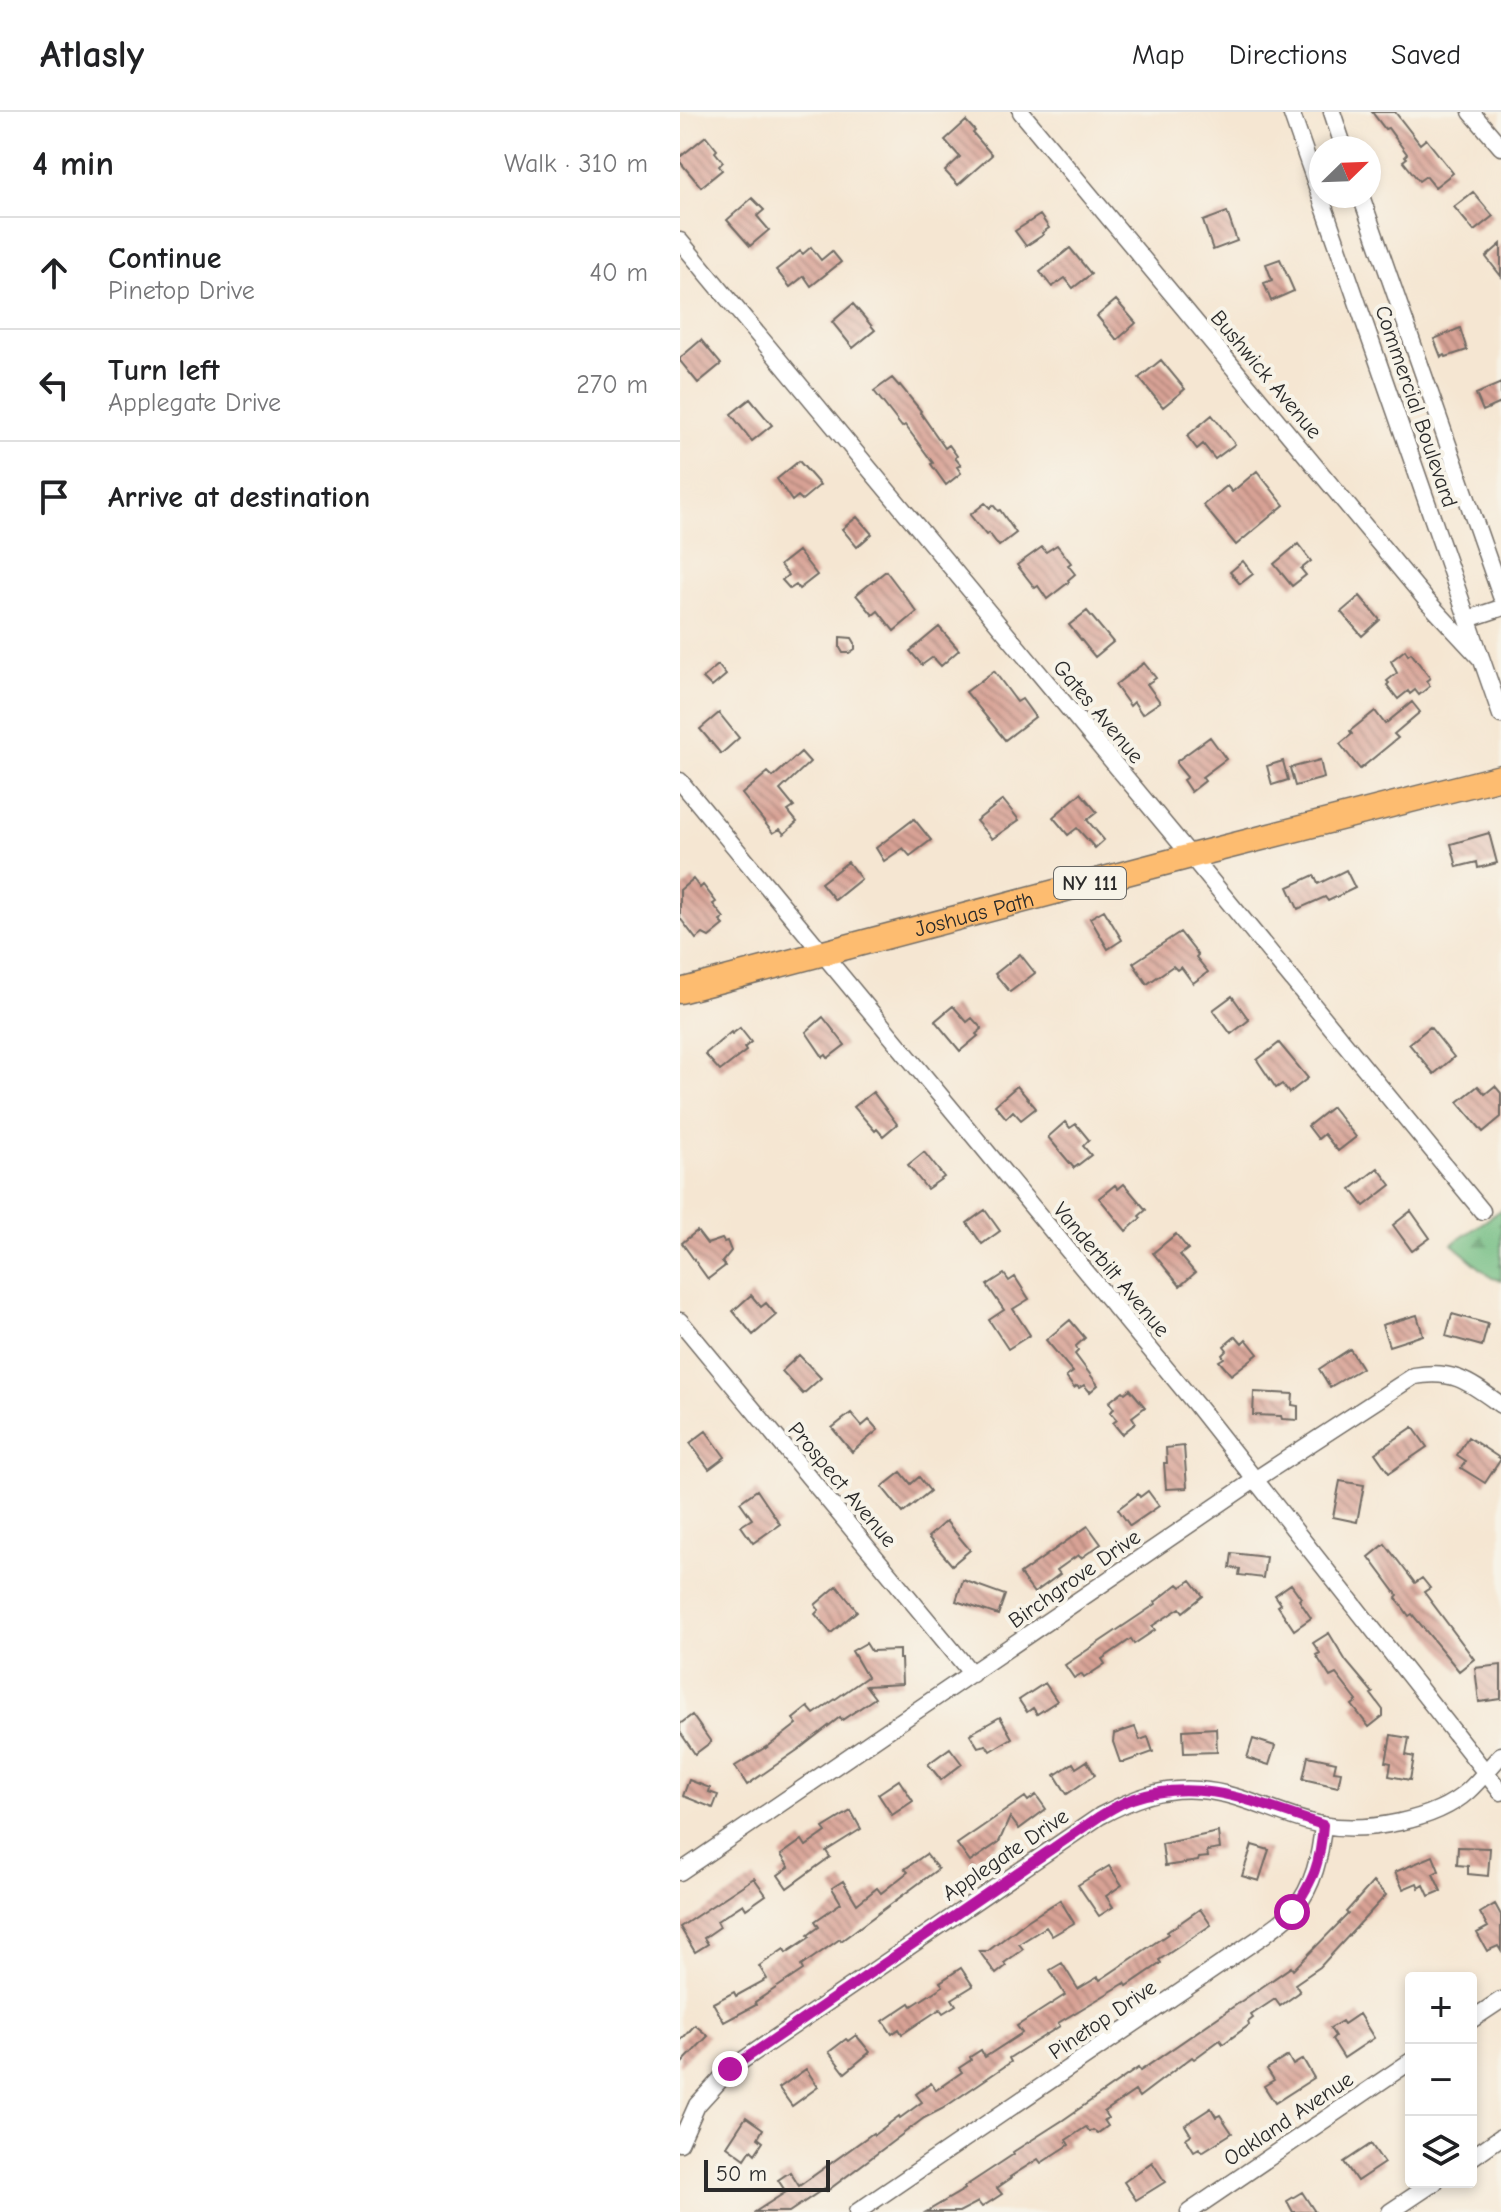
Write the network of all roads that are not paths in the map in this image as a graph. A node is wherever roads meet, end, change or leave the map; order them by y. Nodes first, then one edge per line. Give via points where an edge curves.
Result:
1 (1021, 112) edge
2 (1291, 112) edge
3 (1332, 112) edge
4 (1471, 112) edge
5 (1340, 136) edge
6 (1501, 147) edge
7 (1365, 208) edge
8 (680, 241) edge
9 (1501, 596) edge
10 (1501, 608) edge
11 (1468, 619) junction
12 (1482, 660) junction
13 (1501, 715) edge
14 (1501, 777) edge
15 (680, 781) edge
16 (1191, 856) junction
17 (824, 954) junction
18 (680, 991) edge
19 (1482, 1211) dead end
20 (680, 1321) edge
21 (1501, 1405) edge
22 (1256, 1479) junction
23 (972, 1674) junction
24 (1501, 1755) edge
25 (1486, 1772) junction
26 (1501, 1792) edge
27 (1323, 1825) junction
28 (682, 1867) edge
29 (1501, 2000) edge
30 (1477, 2016) edge
31 (1405, 2065) edge
32 (1501, 2137) edge
33 (680, 2143) edge
34 (1477, 2154) edge
35 (1426, 2188) edge
36 (857, 2212) edge
37 (1189, 2212) edge
38 (1390, 2212) edge

1 - 12 street, Bushwick Avenue via 1427,601
2 - 11 street, Commercial Boulevard
3 - 5 street
4 - 6 street
7 - 9 street, Commercial Boulevard
8 - 16 street, Gates Avenue
10 - 11 street
11 - 12 street, Commercial Boulevard
12 - 13 street, Commercial Boulevard
14 - 16 main road, Joshuas Path / NY 111
15 - 17 street, Vanderbilt Avenue
16 - 17 main road, Joshuas Path / NY 111
16 - 19 street, Gates Avenue
17 - 18 main road, Joshuas Path / NY 111
17 - 22 street, Vanderbilt Avenue
20 - 23 street, Prospect Avenue
21 - 22 street, Birchgrove Drive via 1466,1380 1436,1372 1414,1376
22 - 23 street, Birchgrove Drive
22 - 25 street, Vanderbilt Avenue
23 - 28 street, Birchgrove Drive
24 - 25 street, Applegate Drive
25 - 26 street, Vanderbilt Avenue
25 - 27 street, Applegate Drive via 1453,1801 1403,1822
27 - 33 street, Applegate Drive via 1231,1794 1163,1791 1131,1799 730,2069 697,2105
27 - 36 street, Pinetop Drive via 1321,1854 1310,1885 1292,1912
29 - 30 street
31 - 37 street, Oakland Avenue
32 - 34 street
35 - 38 street

